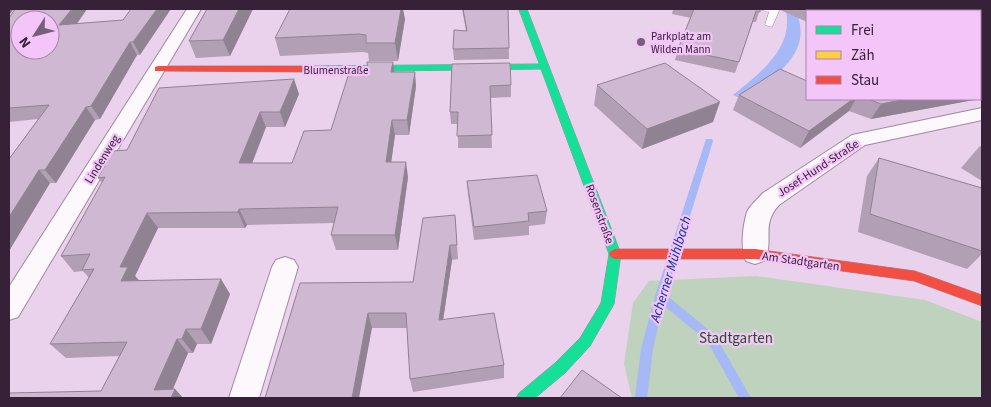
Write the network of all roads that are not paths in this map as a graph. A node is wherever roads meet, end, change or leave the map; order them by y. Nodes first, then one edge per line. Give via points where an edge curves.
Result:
1 (194, 9) edge
2 (523, 9) edge
3 (763, 9) edge
4 (775, 10) edge
5 (769, 25) dead end
6 (544, 66) junction
7 (158, 68) junction
8 (982, 114) edge
9 (615, 254) junction
10 (755, 254) junction
11 (285, 267) dead end
12 (982, 301) edge
13 (9, 309) edge
14 (244, 398) edge
15 (524, 398) edge

1 - 7 street, Lindenweg
2 - 6 street, Rosenstraße
3 - 4 lane
4 - 5 lane
6 - 7 street, Blumenstraße via 424,70
6 - 9 street, Rosenstraße
7 - 13 street, Lindenweg
8 - 10 street, Josef-Hund-Straße via 860,140 771,199 759,212
9 - 10 street, Am Stadtgarten
9 - 15 street, Rosenstraße via 607,304 585,342
10 - 12 street, Am Stadtgarten via 915,276
11 - 14 street

